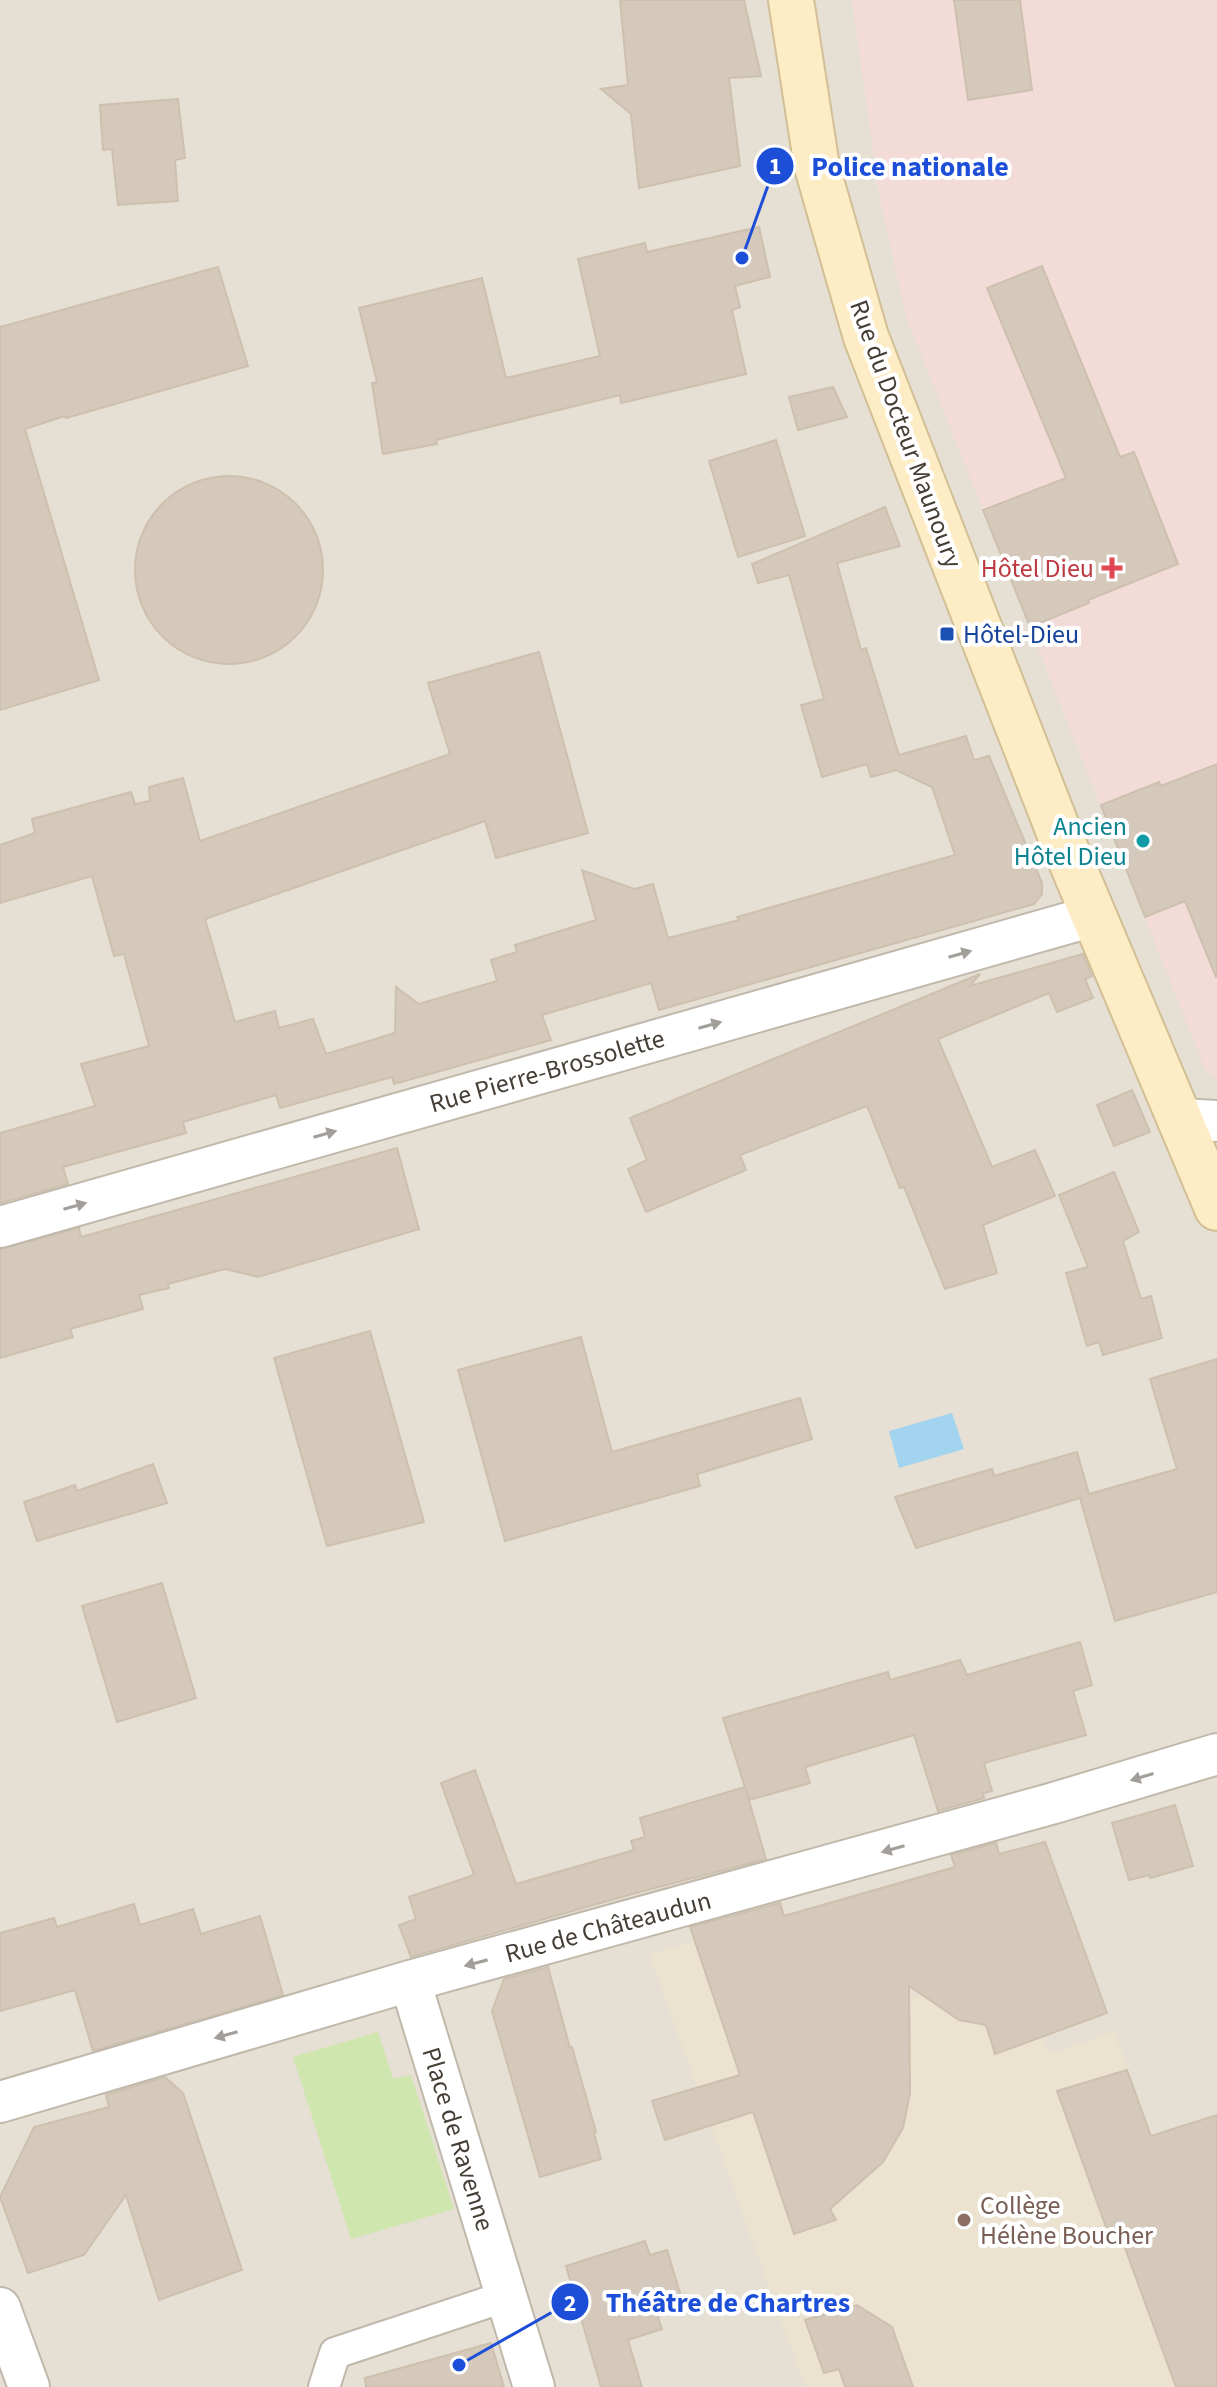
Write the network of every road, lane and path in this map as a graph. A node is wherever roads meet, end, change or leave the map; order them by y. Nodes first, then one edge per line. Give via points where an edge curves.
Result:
1 (791, 0) edge
2 (1093, 916) junction
3 (1199, 1120) edge
4 (1217, 1208) edge
5 (0, 1227) edge
6 (1217, 1754) edge
7 (410, 1981) junction
8 (0, 2102) edge
9 (507, 2296) junction
10 (0, 2308) edge
11 (29, 2387) edge
12 (324, 2387) edge
13 (534, 2387) edge

1 - 2 main road, Rue du Docteur Maunoury via 817,167 866,337
2 - 3 main road, Rue du Docteur Maunoury
5 -> 2 street, Rue Pierre-Brossolette
3 - 4 main road, Rue du Docteur Maunoury
6 -> 7 street, Rue de Châteaudun
7 -> 8 street, Rue de Châteaudun
7 - 9 street, Place de Ravenne
9 - 12 street via 335,2353
9 - 13 street, Place de Ravenne
10 - 11 street

